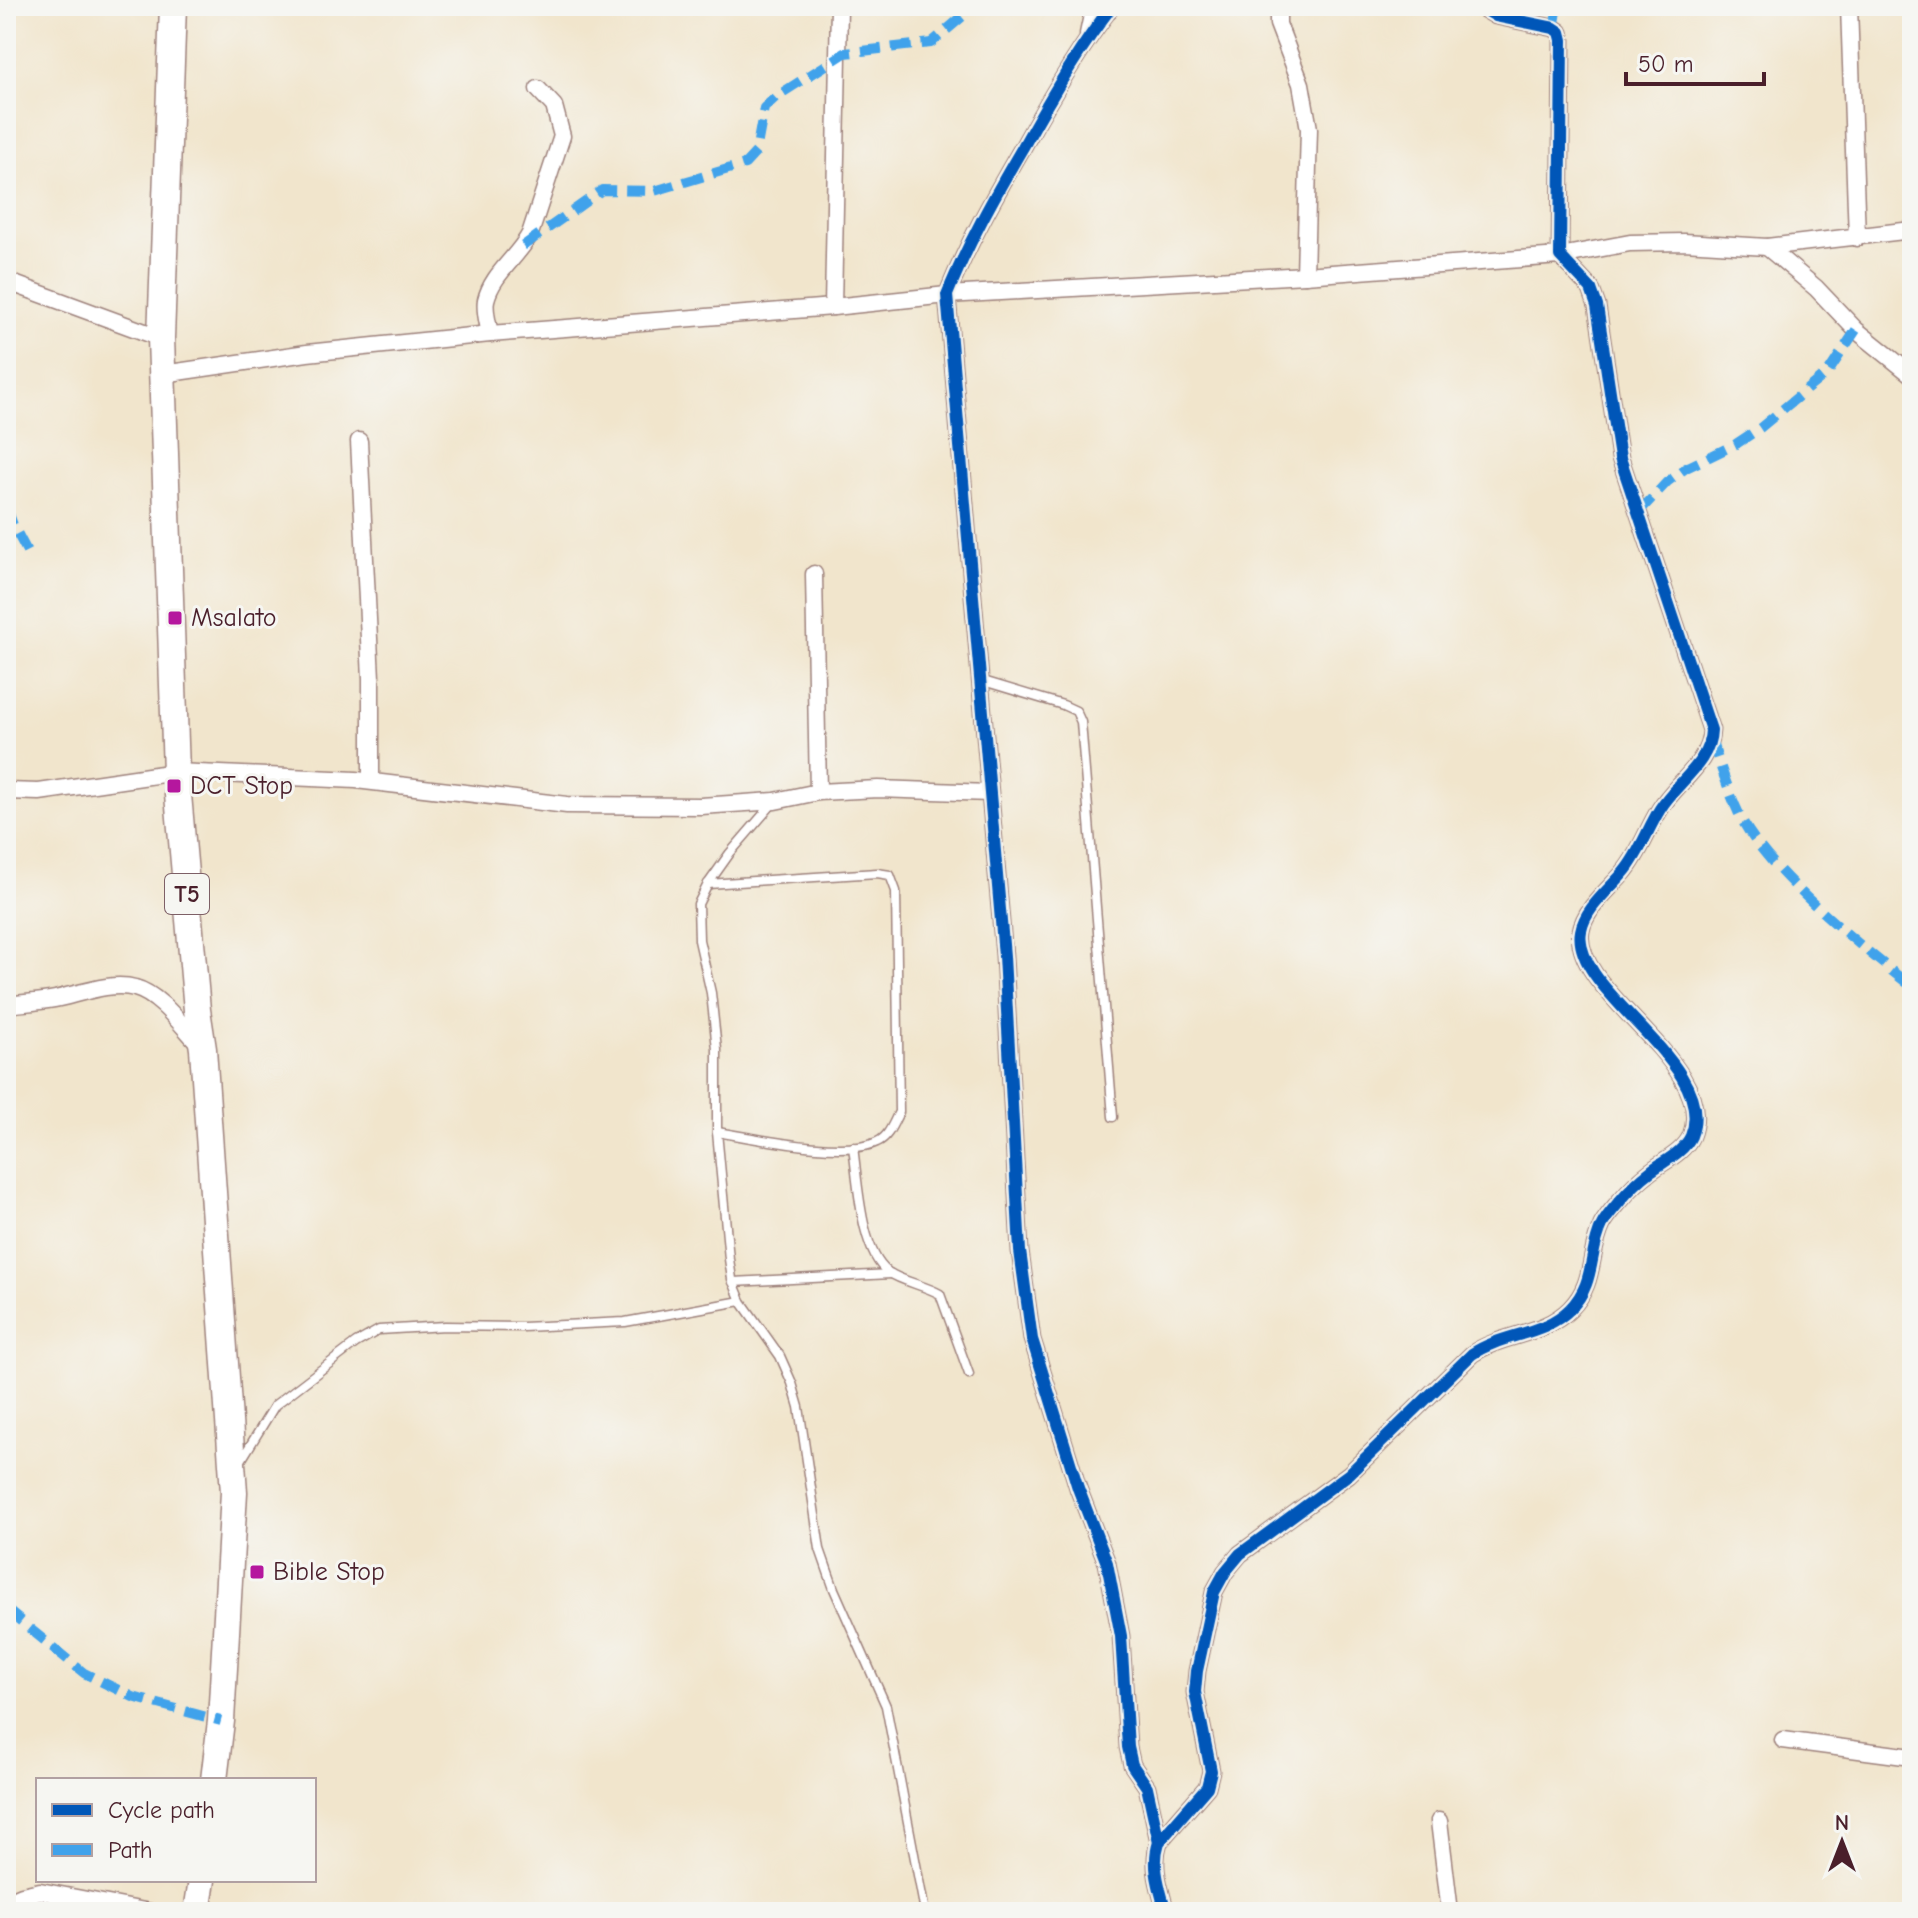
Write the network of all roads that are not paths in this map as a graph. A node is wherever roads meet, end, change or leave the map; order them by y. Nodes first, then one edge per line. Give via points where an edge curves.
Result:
1 (173, 6) edge
2 (839, 6) edge
3 (1094, 6) edge
4 (1112, 6) edge
5 (1278, 6) edge
6 (1479, 6) edge
7 (1849, 6) edge
8 (1087, 39) junction
9 (538, 89) dead end
10 (1912, 230) edge
11 (1857, 238) junction
12 (1767, 247) junction
13 (1560, 256) junction
14 (1305, 275) junction
15 (6, 281) edge
16 (947, 295) junction
17 (833, 307) junction
18 (490, 334) junction
19 (161, 338) junction
20 (163, 374) junction
21 (1912, 375) edge
22 (359, 441) dead end
23 (814, 574) dead end
24 (979, 680) junction
25 (176, 772) junction
26 (371, 781) junction
27 (6, 791) edge
28 (818, 792) junction
29 (989, 793) junction
30 (775, 801) junction
31 (708, 884) junction
32 (6, 1005) edge
33 (203, 1049) junction
34 (1113, 1117) dead end
35 (717, 1132) junction
36 (853, 1147) junction
37 (891, 1274) junction
38 (733, 1282) junction
39 (741, 1301) junction
40 (969, 1374) dead end
41 (233, 1473) junction
42 (1783, 1740) dead end
43 (1912, 1757) edge
44 (214, 1778) edge
45 (1439, 1821) dead end
46 (1159, 1842) junction
47 (202, 1882) edge
48 (6, 1902) edge
49 (150, 1912) edge
50 (197, 1912) edge
51 (925, 1912) edge
52 (1166, 1912) edge
53 (1450, 1912) edge

1 - 19 highway, T5
2 - 17 street
3 - 8 street
4 - 8 street
5 - 14 street via 1278,24 1308,119
6 - 13 street via 1496,16 1560,32
7 - 11 street
8 - 16 street via 979,224
9 - 18 street via 554,106 562,136 530,234 486,300
10 - 11 street
11 - 12 street
12 - 13 street via 1630,243
12 - 21 street
13 - 14 street
13 - 46 street via 1591,289 1597,306 1620,458 1711,730 1697,766 1667,799 1626,870 1585,920 1582,945 1593,972 1675,1065 1690,1090 1691,1135 1631,1188 1603,1224 1588,1281 1572,1307 1550,1324 1472,1354 1349,1474 1240,1554 1225,1572 1214,1592 1196,1681 1211,1771 1207,1787
14 - 16 street
15 - 19 street
16 - 17 street
16 - 24 street
17 - 18 street
18 - 20 street
19 - 20 highway, T5
20 - 25 highway, T5
22 - 26 street
23 - 28 street
24 - 29 street
24 - 34 lane via 1063,705 1076,711 1081,722
25 - 26 street
25 - 27 street via 39,792
25 - 33 highway, T5
26 - 30 street via 567,805
28 - 29 street
28 - 30 street
29 - 46 street via 1020,1251 1032,1339 1107,1563 1121,1636 1128,1747 1132,1765 1147,1787
30 - 31 lane
31 - 35 lane via 697,921 717,1049
31 - 36 lane via 890,875 896,891 899,1112 878,1142
32 - 33 street via 136,988 171,1013
33 - 41 highway, T5
35 - 36 lane
35 - 38 lane
36 - 37 lane via 871,1246
37 - 38 lane
37 - 40 lane via 940,1294
38 - 39 lane
39 - 41 lane via 625,1322 379,1330 275,1405
39 - 51 lane via 780,1356 792,1383 820,1549 886,1706
41 - 44 highway, T5
42 - 43 street
45 - 53 street
46 - 52 street via 1155,1863
47 - 50 highway
48 - 49 street via 40,1891

